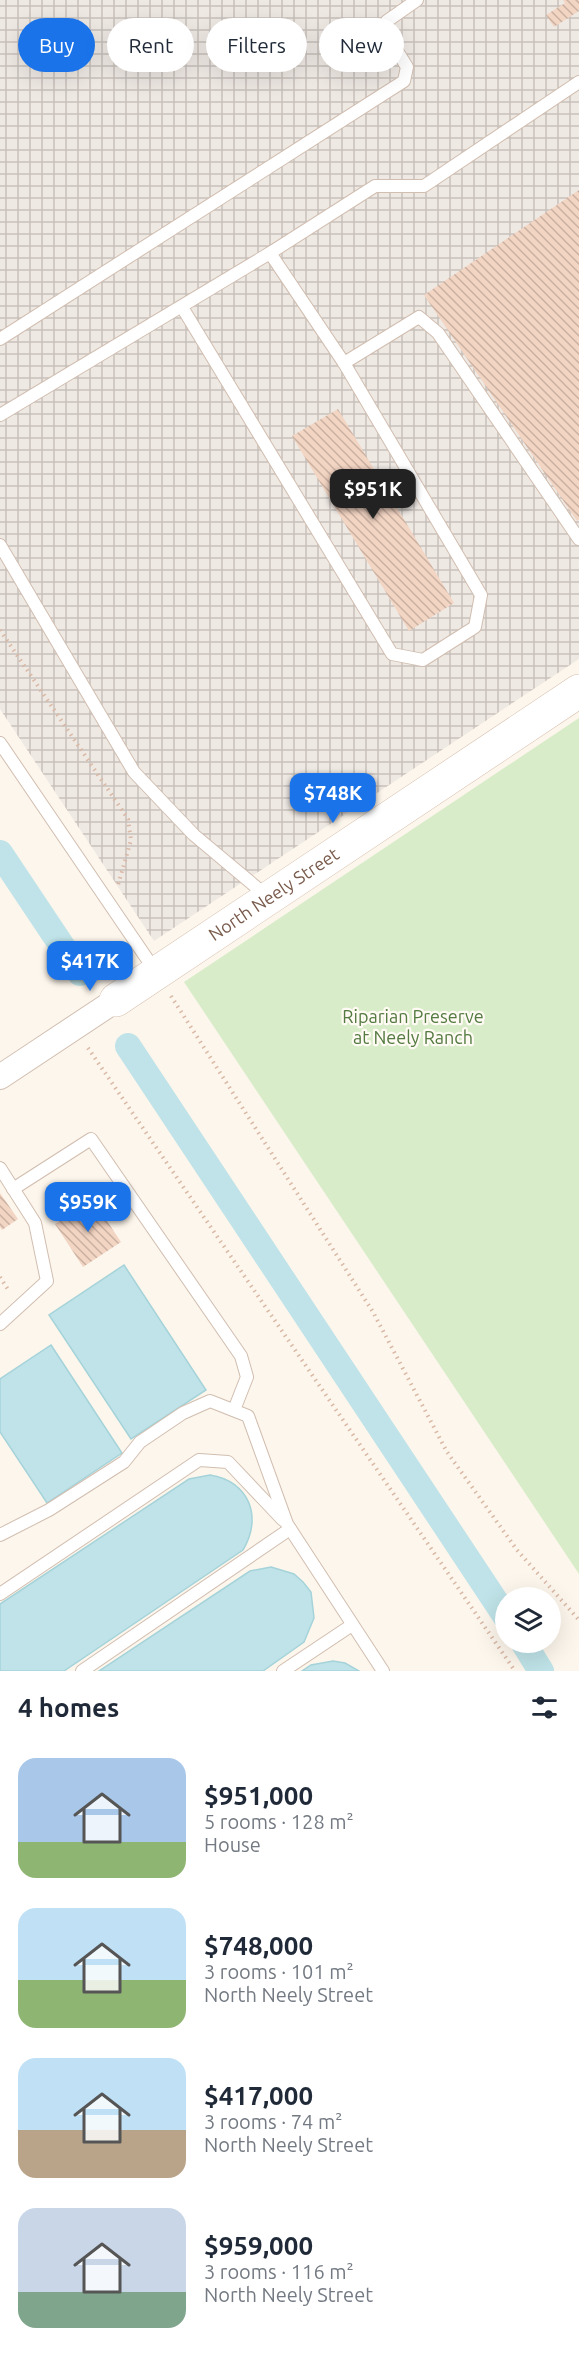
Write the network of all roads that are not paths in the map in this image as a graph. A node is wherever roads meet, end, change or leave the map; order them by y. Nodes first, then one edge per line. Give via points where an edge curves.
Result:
1 (417, 0) edge
2 (579, 82) edge
3 (270, 253) junction
4 (182, 307) junction
5 (0, 339) edge
6 (344, 363) junction
7 (0, 415) edge
8 (579, 539) edge
9 (0, 545) edge
10 (579, 691) edge
11 (0, 743) edge
12 (269, 898) junction
13 (156, 972) junction
14 (116, 1000) joint
15 (0, 1077) edge
16 (0, 1168) edge
17 (13, 1189) junction
18 (0, 1323) edge
19 (234, 1410) junction
20 (289, 1527) junction
21 (0, 1535) edge
22 (0, 1594) edge
23 (352, 1625) junction
24 (82, 1671) edge
25 (283, 1671) edge
26 (383, 1671) edge

1 - 5 lane via 387,21 384,30 407,66 404,81
2 - 3 lane via 424,186 375,186
3 - 4 lane
3 - 6 lane
4 - 6 lane via 392,654 423,660 475,627 481,595
4 - 7 lane
6 - 8 lane via 419,316 438,333
9 - 12 lane via 134,772 194,835
10 - 12 street, North Neely Street
11 - 13 lane
12 - 13 street, North Neely Street
13 - 14 street, North Neely Street
14 - 15 street, North Neely Street
16 - 17 lane
17 - 18 lane via 35,1223 46,1281
17 - 19 lane via 91,1139 241,1356 247,1377
19 - 20 lane via 248,1416
19 - 21 lane via 210,1401 183,1413 140,1442 124,1462 49,1510
20 - 22 lane via 228,1462 199,1460
20 - 23 lane
20 - 24 lane
23 - 25 lane
23 - 26 lane

